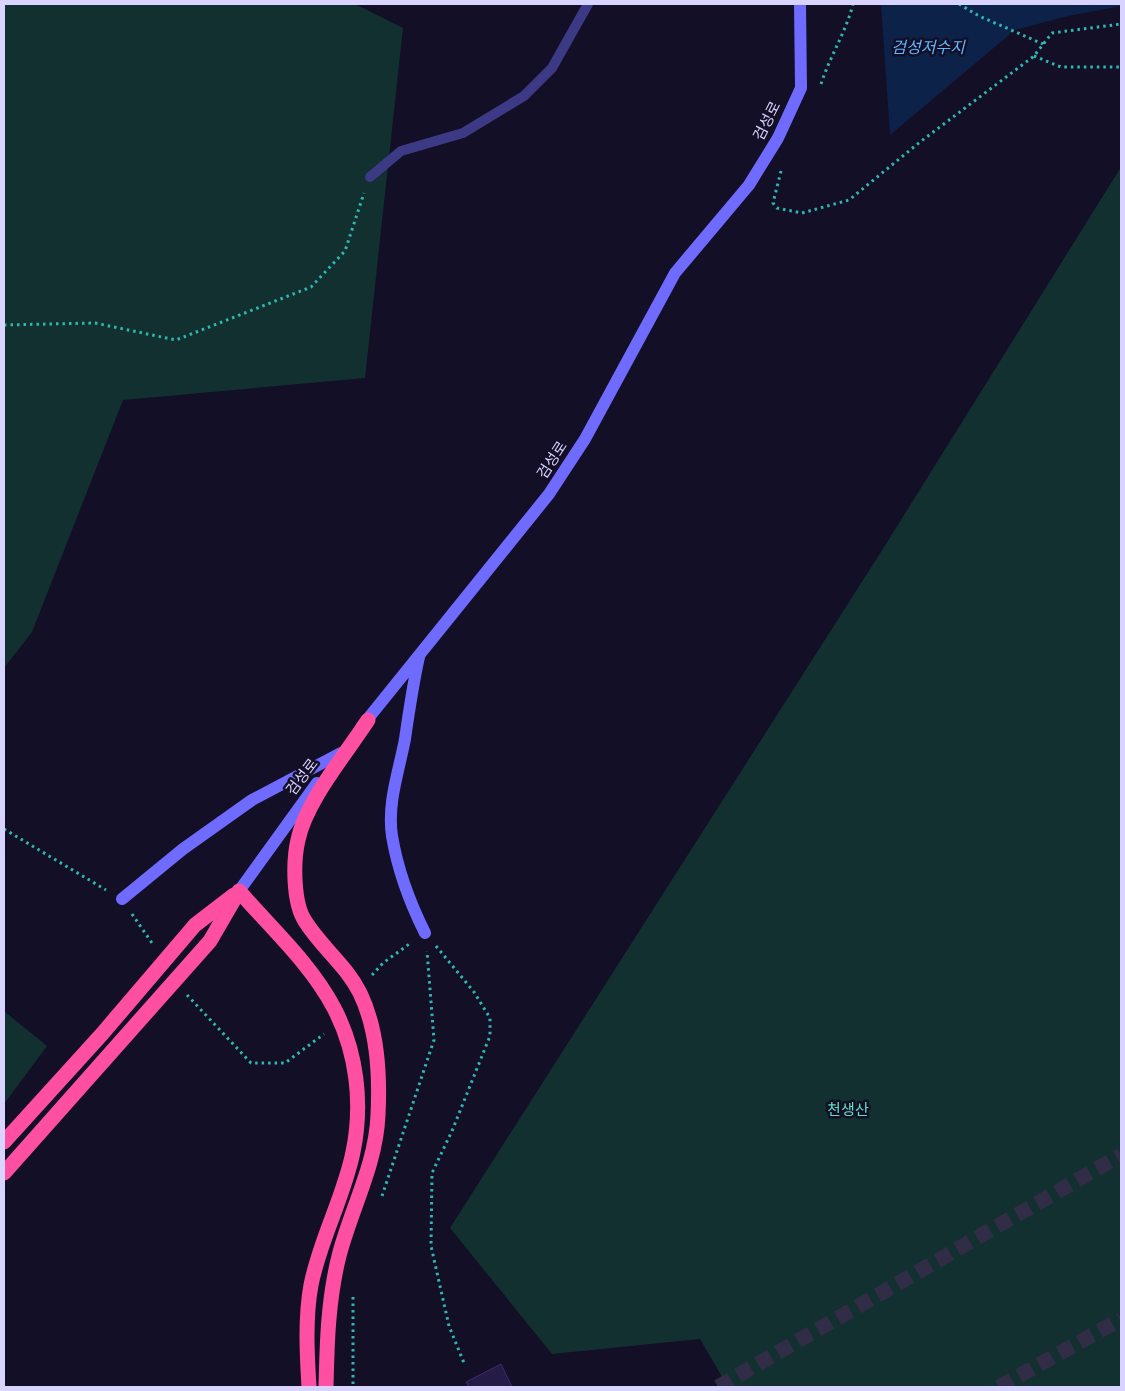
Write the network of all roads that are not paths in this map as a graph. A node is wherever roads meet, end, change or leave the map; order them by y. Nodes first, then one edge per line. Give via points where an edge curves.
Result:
1 (588, 4) edge
2 (800, 4) edge
3 (370, 177) road end
4 (420, 654) junction
5 (368, 720) junction
6 (341, 753) junction
7 (239, 891) junction
8 (122, 899) road end
9 (425, 933) dead end
10 (4, 1142) edge
11 (4, 1173) edge
12 (309, 1387) edge
13 (326, 1387) edge

1 - 3 lane via 552,68 524,96 463,133 401,151
2 - 4 street, 검성로 via 802,88 778,138 749,185 675,272 584,439 549,494
4 - 5 street, 검성로
4 - 9 street via 394,783 392,834 404,890
5 - 6 street, 검성로
5 - 13 highway via 308,811 298,839 295,863 303,920 346,970 360,993 372,1035 379,1085 378,1117 367,1175 346,1232 332,1289
6 - 7 street, 검성로
6 - 8 street via 252,800 183,849
7 - 10 highway via 195,925
7 - 11 highway via 210,941
7 - 12 highway via 317,980 334,1008 347,1037 358,1088 353,1152 311,1287

